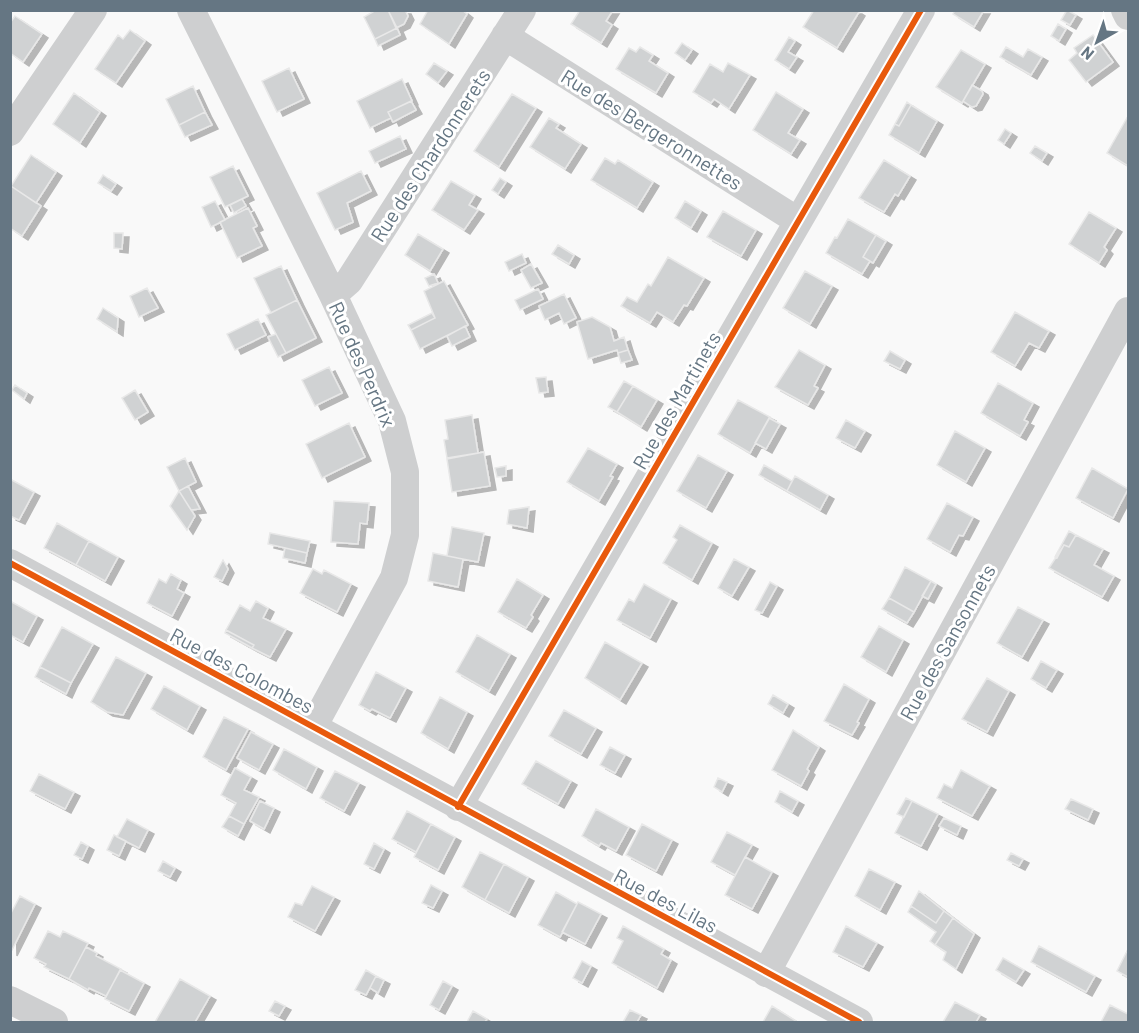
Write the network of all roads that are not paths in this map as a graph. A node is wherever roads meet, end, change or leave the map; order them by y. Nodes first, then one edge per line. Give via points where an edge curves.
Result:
1 (93, 10) edge
2 (191, 10) edge
3 (522, 10) edge
4 (921, 10) edge
5 (1125, 10) edge
6 (1128, 16) edge
7 (506, 36) junction
8 (10, 132) edge
9 (798, 221) junction
10 (333, 295) junction
11 (1128, 311) edge
12 (10, 563) edge
13 (313, 727) junction
14 (458, 807) junction
15 (766, 973) junction
16 (10, 1000) edge
17 (54, 1023) edge
18 (859, 1023) edge

1 - 8 street
2 - 10 street, Rue des Perdrix
3 - 7 street, Rue des Chardonnerets
4 - 9 street, Rue des Martinets
5 - 6 street
7 - 9 street, Rue des Bergeronnettes
7 - 10 street, Rue des Chardonnerets via 349,281
9 - 14 street, Rue des Martinets
10 - 13 street, Rue des Perdrix via 392,421 405,472 405,535 394,578
11 - 15 street, Rue des Sansonnets
12 - 13 street, Rue des Colombes
13 - 14 street, Rue des Colombes
14 - 15 street, Rue des Lilas
15 - 18 street, Rue des Lilas
16 - 17 street

